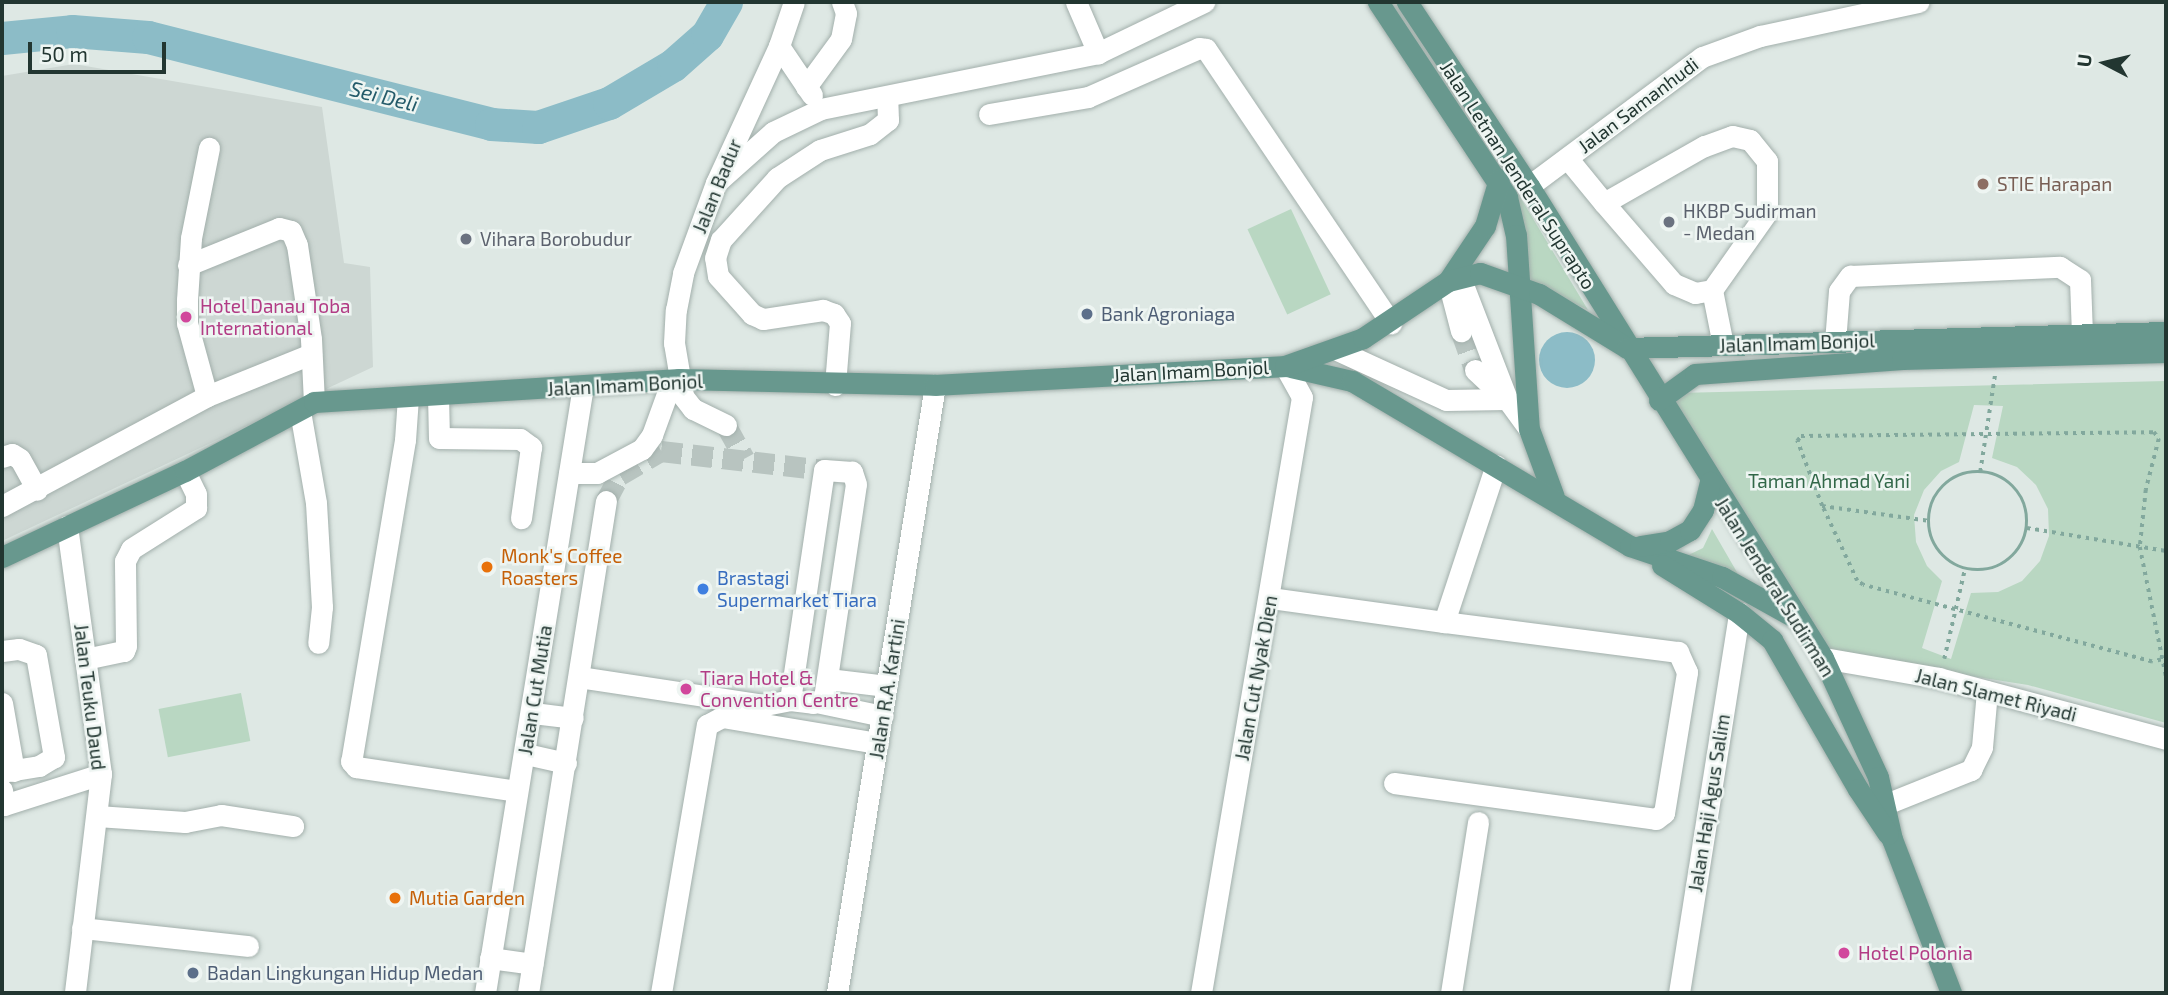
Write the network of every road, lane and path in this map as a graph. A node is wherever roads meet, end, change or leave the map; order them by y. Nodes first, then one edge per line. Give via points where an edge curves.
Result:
1 (794, 2) edge
2 (842, 2) edge
3 (1076, 2) edge
4 (1204, 2) edge
5 (1378, 2) edge
6 (1407, 2) edge
7 (1918, 2) edge
8 (779, 46) junction
9 (1098, 52) junction
10 (806, 87) junction
11 (887, 97) junction
12 (821, 109) junction
13 (989, 114) dead end
14 (209, 148) dead end
15 (1568, 159) junction
16 (1499, 179) junction
17 (716, 183) junction
18 (1529, 186) junction
19 (1604, 203) junction
20 (188, 265) junction
21 (1454, 279) junction
22 (1520, 285) junction
23 (1712, 290) junction
24 (1391, 323) junction
25 (1461, 331) tunnel mouth
26 (2166, 332) edge
27 (2082, 335) junction
28 (1835, 342) junction
29 (1724, 345) junction
30 (1630, 348) junction
31 (1337, 350) junction
32 (2166, 352) edge
33 (311, 354) junction
34 (1998, 356) junction
35 (1285, 366) junction
36 (1475, 370) tunnel mouth
37 (675, 379) junction
38 (835, 385) junction
39 (934, 385) junction
40 (583, 386) junction
41 (438, 395) junction
42 (207, 396) junction
43 (408, 397) junction
44 (1507, 400) junction
45 (1659, 400) junction
46 (307, 406) junction
47 (726, 425) tunnel mouth
48 (1529, 429) junction
49 (1985, 436) junction
50 (2, 457) edge
51 (1496, 465) junction
52 (185, 471) junction
53 (1980, 472) junction
54 (569, 473) junction
55 (1710, 482) junction
56 (37, 490) junction
57 (1554, 497) junction
58 (606, 501) tunnel mouth
59 (2, 506) edge
60 (1822, 506) junction
61 (521, 518) dead end
62 (1930, 522) junction
63 (67, 526) junction
64 (2027, 528) junction
65 (1630, 546) junction
66 (2140, 547) junction
67 (2166, 551) edge
68 (2, 557) edge
69 (1965, 568) junction
70 (1271, 598) junction
71 (1955, 609) junction
72 (1739, 613) junction
73 (1799, 620) junction
74 (1444, 622) junction
75 (318, 643) dead end
76 (2, 651) edge
77 (1824, 658) junction
78 (85, 659) junction
79 (2161, 660) junction
80 (2166, 676) edge
81 (579, 677) junction
82 (828, 678) junction
83 (1939, 678) junction
84 (887, 686) junction
85 (1987, 691) junction
86 (790, 700) junction
87 (816, 702) junction
88 (2, 703) edge
89 (723, 707) junction
90 (533, 713) junction
91 (883, 716) junction
92 (573, 718) junction
93 (2166, 738) edge
94 (878, 743) junction
95 (526, 754) junction
96 (566, 763) junction
97 (38, 766) junction
98 (8, 772) edge
99 (101, 774) junction
100 (1394, 783) dead end
101 (2, 790) edge
102 (516, 791) junction
103 (44, 792) junction
104 (1886, 804) junction
105 (97, 816) junction
106 (1478, 822) dead end
107 (293, 826) dead end
108 (1892, 839) junction
109 (82, 928) junction
110 (248, 946) dead end
111 (490, 958) junction
112 (533, 964) junction
113 (75, 993) edge
114 (485, 993) edge
115 (528, 993) edge
116 (662, 993) edge
117 (837, 993) edge
118 (1200, 993) edge
119 (1451, 993) edge
120 (1679, 993) edge
121 (1951, 993) edge

1 - 8 street, Jalan Badur
2 - 10 street via 846,13 841,39
3 - 9 street
4 - 9 street
5 - 16 main road, Jalan Letnan Jenderal Suprapto
6 - 18 main road, Jalan Letnan Jenderal Suprapto
7 - 15 street, Jalan Samanhudi via 1760,36 1702,57
8 - 10 street
8 - 17 street, Jalan Badur
9 - 11 street
10 - 12 street
11 - 12 street
11 - 38 street via 888,120 870,134 820,150 777,178 721,240 715,258 718,276 752,314 763,319 823,310 834,313 840,323
12 - 17 street via 773,132
13 - 24 street via 1088,97 1199,48 1206,49
14 - 20 street
15 - 18 street, Jalan Samanhudi
15 - 19 street
16 - 21 main road, Jalan Imam Bonjol via 1485,226
16 - 22 main road, Jalan Letnan Jenderal Suprapto via 1512,215
17 - 37 street, Jalan Badur via 683,273 676,310
18 - 30 main road, Jalan Letnan Jenderal Suprapto
19 - 23 street via 1674,284 1695,293
19 - 23 street via 1704,146 1732,136 1750,140 1767,161 1767,212
20 - 33 street via 286,227 297,245
20 - 42 street via 187,323
21 - 22 main road via 1491,274
21 - 24 main road, Jalan Imam Bonjol
21 - 25 street
21 - 44 street
22 - 30 main road
22 - 48 main road, Jalan Letnan Jenderal Suprapto
23 - 29 street
24 - 31 main road, Jalan Imam Bonjol
26 - 27 main road, Jalan Imam Bonjol
27 - 28 main road, Jalan Imam Bonjol
27 - 28 street via 2080,280 2060,267 1850,276 1839,291
28 - 29 main road, Jalan Imam Bonjol
29 - 30 main road, Jalan Imam Bonjol
30 - 45 main road, Jalan Jenderal Sudirman
31 - 35 main road, Jalan Imam Bonjol
31 - 44 street via 1446,400
32 - 34 main road, Jalan Imam Bonjol
33 - 42 street
33 - 46 street
34 - 45 main road, Jalan Imam Bonjol via 1695,374
34 - 49 path
35 - 39 main road, Jalan Imam Bonjol
35 - 51 main road, Jalan Imam Bonjol via 1352,381
35 - 70 street, Jalan Cut Nyak Dien via 1302,397
36 - 44 street
37 - 38 main road, Jalan Imam Bonjol
37 - 40 main road, Jalan Imam Bonjol
37 - 47 street via 693,409
37 - 54 street via 642,449 597,473
38 - 39 main road, Jalan Imam Bonjol
39 - 84 street, Jalan R.A. Kartini
40 - 41 main road, Jalan Imam Bonjol
40 - 54 street, Jalan Cut Mutia
41 - 43 main road, Jalan Imam Bonjol
41 - 61 street via 439,438 520,439 531,447
42 - 56 street
43 - 46 main road, Jalan Imam Bonjol
43 - 102 street via 405,440 351,761 356,767
44 - 48 street
45 - 55 main road, Jalan Jenderal Sudirman
46 - 52 main road, Jalan Imam Bonjol
46 - 75 street via 323,607
48 - 57 main road, Jalan Letnan Jenderal Suprapto
49 - 53 path
49 - 60 path via 1801,436 1797,448
49 - 66 path via 2158,434
50 - 56 street via 12,454 20,459
51 - 57 main road, Jalan Imam Bonjol
51 - 74 street
52 - 63 main road, Jalan Imam Bonjol
52 - 78 street via 196,494 196,508 131,549 125,561 124,651
53 - 62 path via 1964,474 1945,486 1932,506
53 - 64 path via 1996,475 2021,496
54 - 90 street, Jalan Cut Mutia
55 - 65 main road via 1703,510 1690,530 1657,545
55 - 73 main road, Jalan Jenderal Sudirman
56 - 59 street
57 - 65 main road, Jalan Imam Bonjol
58 - 81 street
60 - 62 path
60 - 71 path via 1857,581
62 - 69 path via 1939,551
63 - 68 main road, Jalan Imam Bonjol
63 - 78 street, Jalan Teuku Daud
64 - 66 path
64 - 69 path via 2011,558 1981,570
65 - 72 main road, Jalan Jenderal Sudirman
65 - 73 main road, Jalan Imam Bonjol via 1722,577
66 - 67 path
66 - 79 path
69 - 71 path
70 - 74 street
70 - 118 street, Jalan Cut Nyak Dien
71 - 79 path via 2152,662
71 - 83 path
72 - 108 main road, Jalan Jenderal Sudirman via 1785,658 1858,789
72 - 120 street, Jalan Haji Agus Salim
73 - 77 main road, Jalan Jenderal Sudirman
74 - 100 street via 1678,652 1687,672 1664,813 1656,819
76 - 97 street via 19,649 36,655 54,757
77 - 83 street, Jalan Slamet Riyadi
77 - 104 main road, Jalan Jenderal Sudirman
78 - 99 street, Jalan Teuku Daud
79 - 80 path
81 - 89 street
81 - 92 street
82 - 84 street
82 - 86 street via 856,484 852,472 824,470
82 - 87 street via 824,698
83 - 85 street, Jalan Slamet Riyadi
84 - 91 street, Jalan R.A. Kartini
85 - 93 street, Jalan Slamet Riyadi
85 - 104 street via 1982,747 1971,770
86 - 87 street
86 - 89 street
87 - 91 street
88 - 98 street
89 - 94 street
89 - 116 street via 707,725
90 - 92 street
90 - 95 street, Jalan Cut Mutia
91 - 94 street, Jalan R.A. Kartini
92 - 96 street
94 - 117 street, Jalan R.A. Kartini
95 - 96 street
95 - 102 street, Jalan Cut Mutia
96 - 112 street
97 - 98 street
97 - 103 street
99 - 103 street
99 - 105 street, Jalan Teuku Daud
101 - 103 street via 4,805
102 - 111 street, Jalan Cut Mutia
104 - 108 main road, Jalan Jenderal Sudirman
105 - 107 street via 185,822 221,815
105 - 109 street, Jalan Teuku Daud
106 - 119 street
108 - 121 main road, Jalan Jenderal Sudirman
109 - 110 street
109 - 113 street, Jalan Teuku Daud
111 - 112 street
111 - 114 street, Jalan Cut Mutia
112 - 115 street

